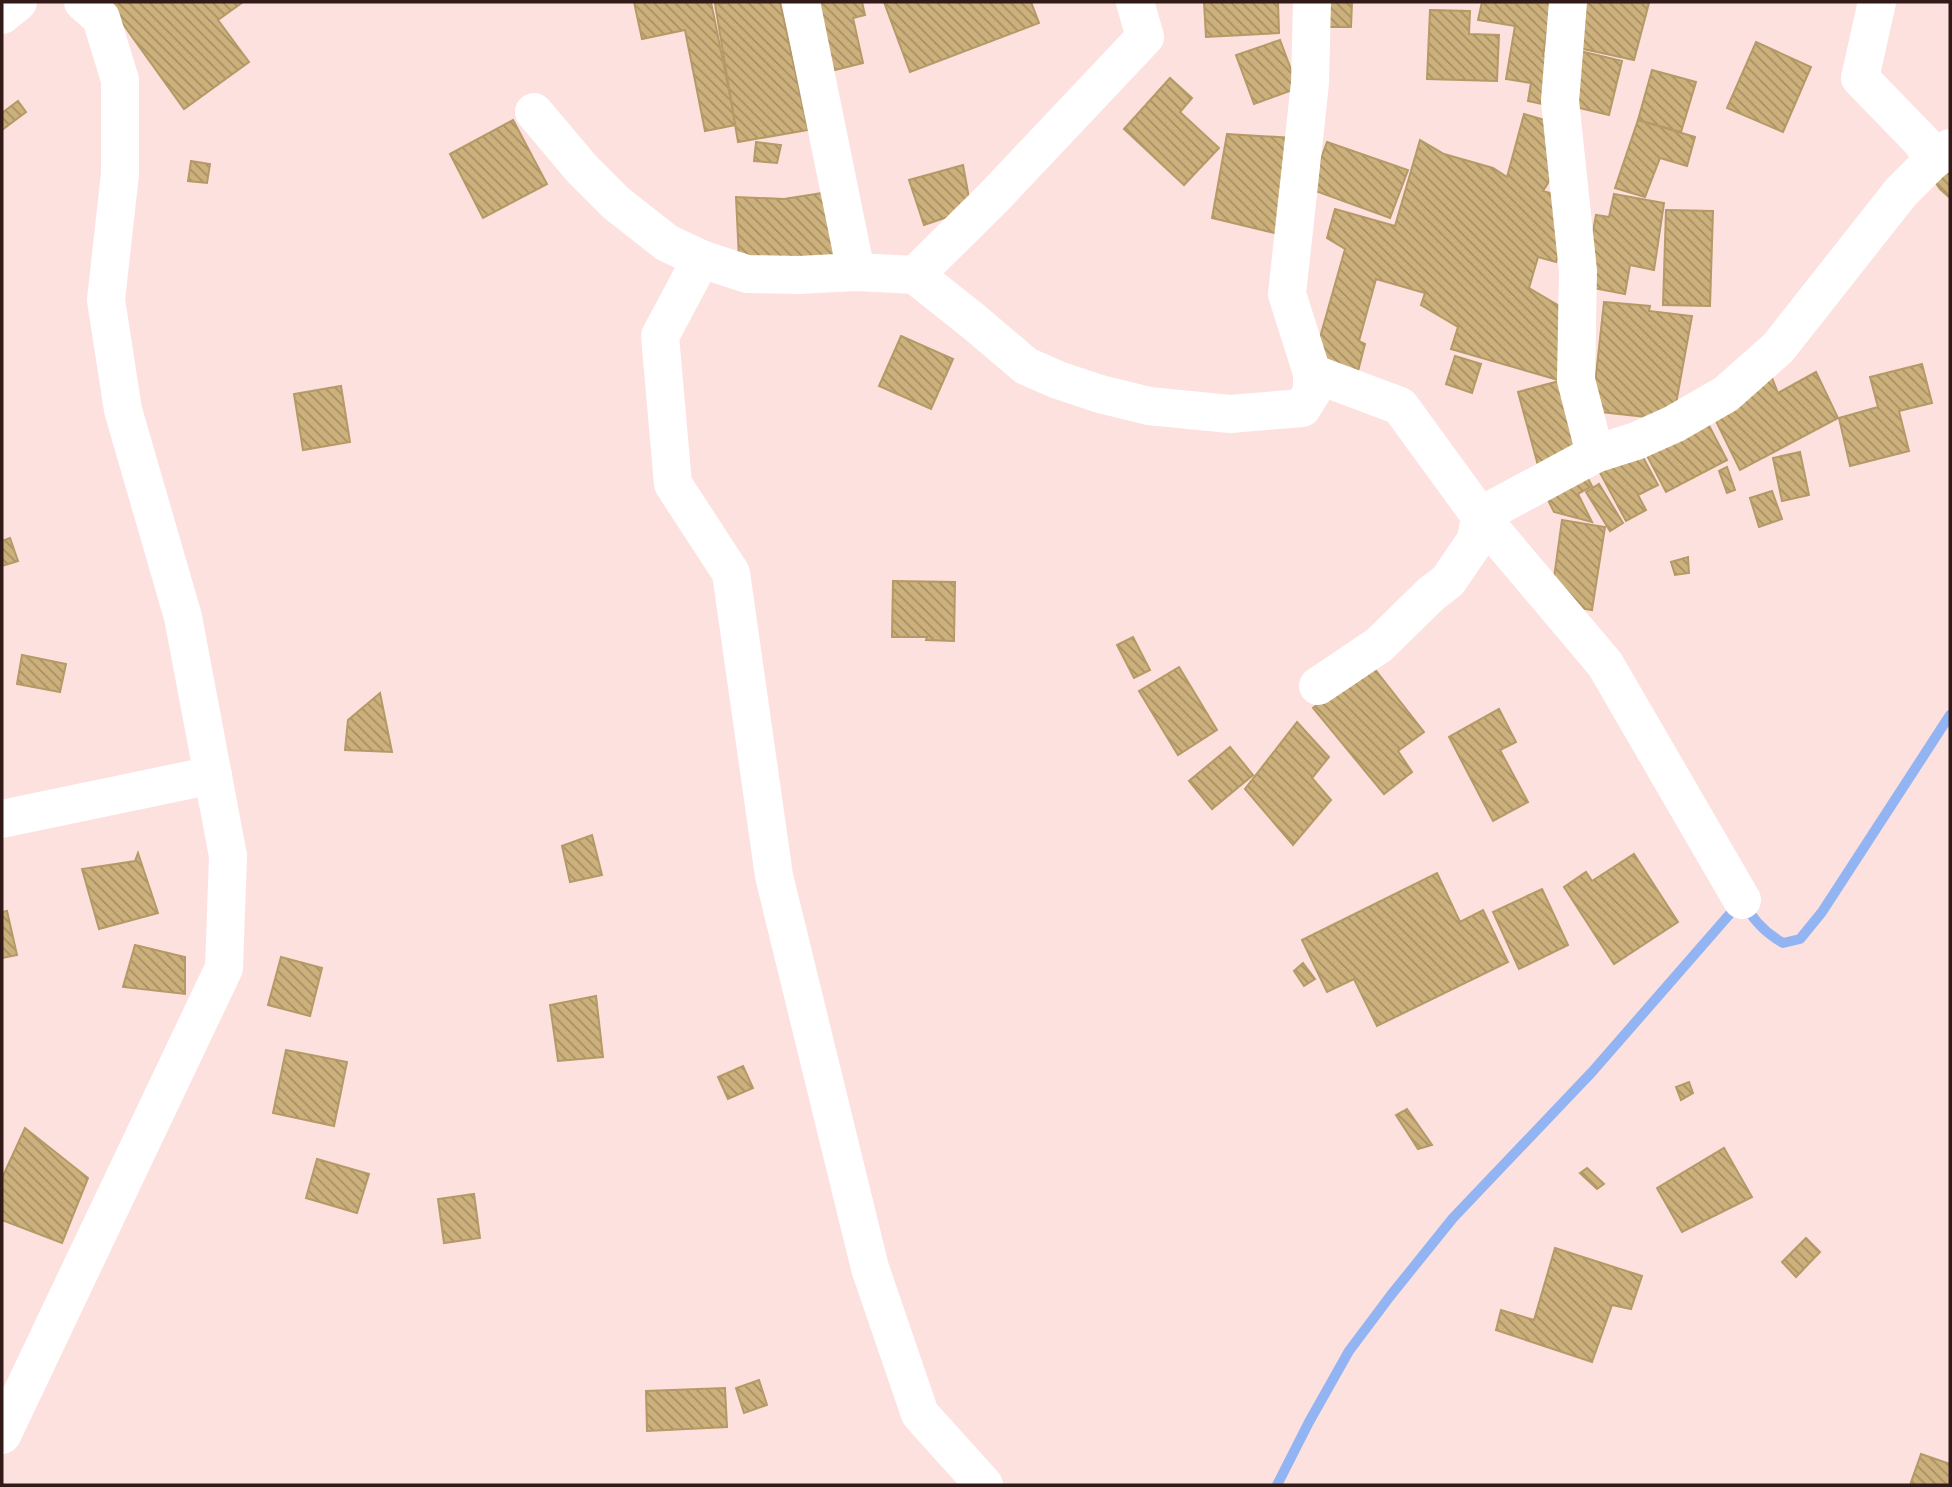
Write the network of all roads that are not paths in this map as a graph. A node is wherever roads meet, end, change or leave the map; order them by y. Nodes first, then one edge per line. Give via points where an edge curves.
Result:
1 (18, 2) edge
2 (83, 2) edge
3 (801, 2) edge
4 (1135, 2) edge
5 (1312, 2) edge
6 (1568, 2) edge
7 (1877, 2) edge
8 (2, 15) edge
9 (534, 112) dead end
10 (1941, 154) edge
11 (701, 259) junction
12 (856, 272) junction
13 (915, 275) junction
14 (1312, 373) junction
15 (1595, 454) junction
16 (1480, 516) junction
17 (1318, 686) dead end
18 (213, 775) junction
19 (2, 819) edge
20 (1742, 901) dead end
21 (2, 1435) edge
22 (984, 1485) edge

1 - 8 street
2 - 18 street via 101,18 120,80 120,174 106,300 123,410 183,617
3 - 12 street
4 - 13 street via 1145,37
5 - 14 street via 1310,83 1287,294
6 - 15 street via 1560,101 1578,271 1576,380
7 - 10 street via 1860,78 1923,143
9 - 11 street via 616,203 667,243
10 - 15 street via 1901,192 1778,348 1726,394 1674,424
11 - 12 street via 747,274
11 - 22 street via 660,337 673,484 731,573 774,876 870,1268 920,1414
12 - 13 street
13 - 14 street via 1026,366 1100,394 1149,406 1230,414 1280,411 1302,408 1312,392
14 - 16 street via 1399,406
15 - 16 street
16 - 17 street via 1476,540 1448,581 1379,645
16 - 20 street via 1605,664
18 - 19 street
18 - 21 street via 228,856 224,968

